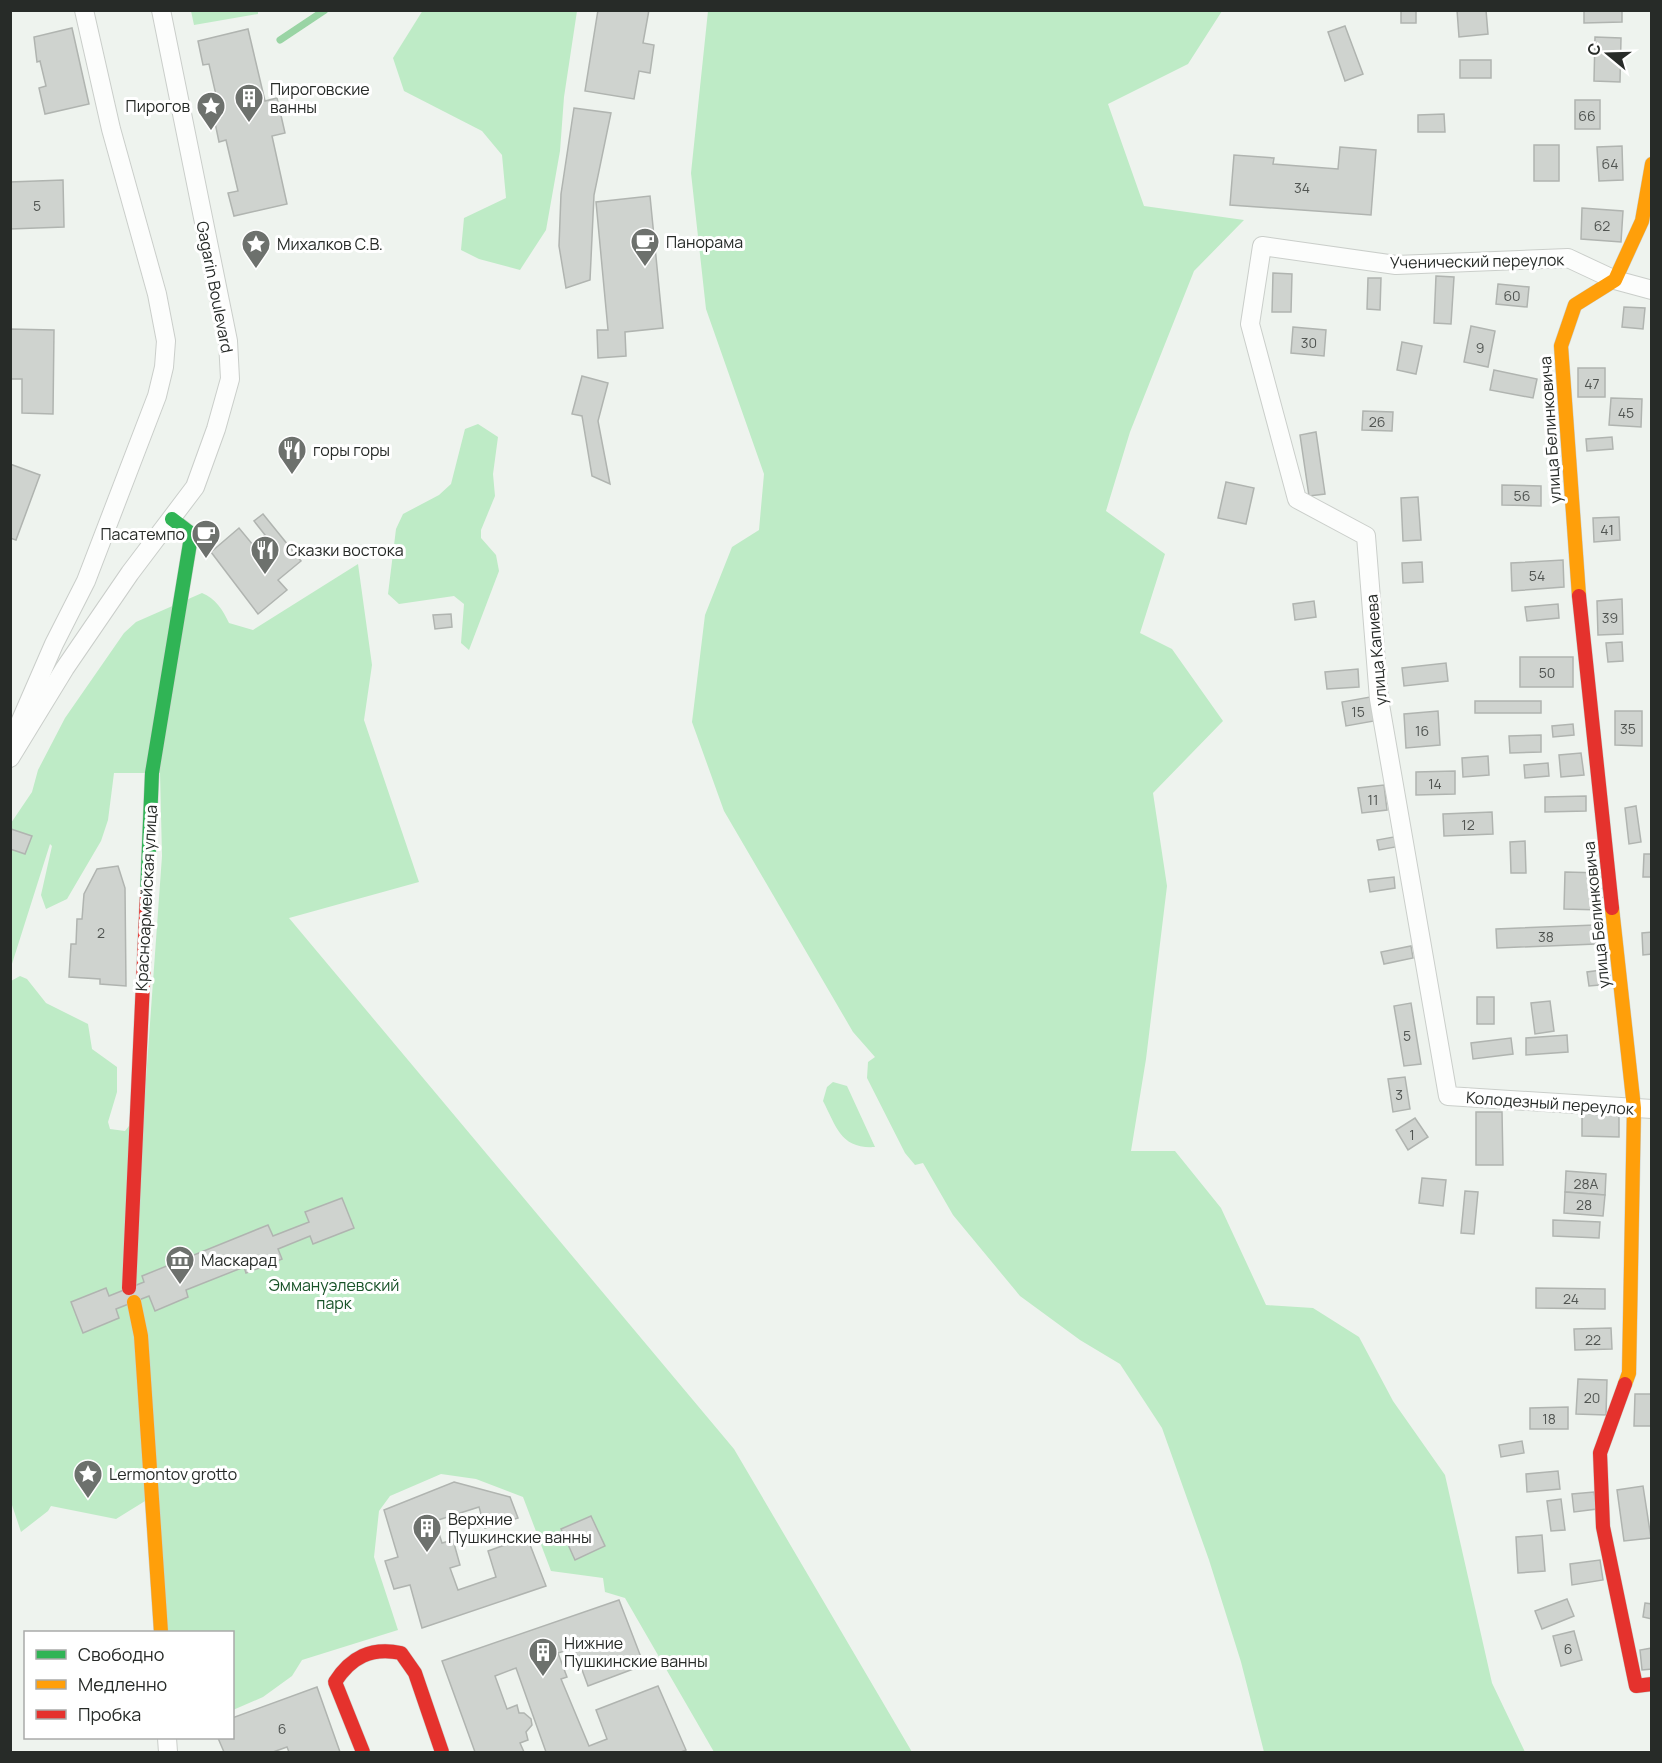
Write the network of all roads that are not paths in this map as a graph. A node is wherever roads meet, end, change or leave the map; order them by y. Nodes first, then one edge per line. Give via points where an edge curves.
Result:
1 (84, 10) edge
2 (161, 10) edge
3 (1652, 164) edge
4 (1262, 246) joint
5 (1615, 280) junction
6 (1652, 290) edge
7 (172, 519) junction
8 (10, 744) edge
9 (10, 758) edge
10 (1448, 1096) joint
11 (1643, 1109) edge
12 (129, 1288) dead end
13 (134, 1302) dead end
14 (161, 1631) edge
15 (1652, 1684) edge
16 (363, 1752) edge
17 (442, 1752) edge

1 - 8 street via 111,129 157,294 166,341 164,367 157,396 86,581
2 - 7 street, Gagarin Boulevard via 228,341 230,379 195,487
3 - 5 street via 1642,221
4 - 5 street, Ученический переулок via 1396,265 1568,258
4 - 10 street, улица Капиева via 1250,324 1297,499 1366,536 1379,699
5 - 6 street, Ученический переулок
5 - 11 street, улица Белинковича via 1575,305 1560,346 1582,636
7 - 9 street, Gagarin Boulevard via 78,649
7 - 12 street, Красноармейская улица via 191,537 152,773
10 - 11 street, Колодезный переулок
11 - 15 street, улица Белинковича via 1629,1372 1600,1454 1603,1527 1636,1686
13 - 14 street via 141,1324
16 - 17 street via 335,1682 343,1667 356,1656 385,1649 401,1653 415,1673

